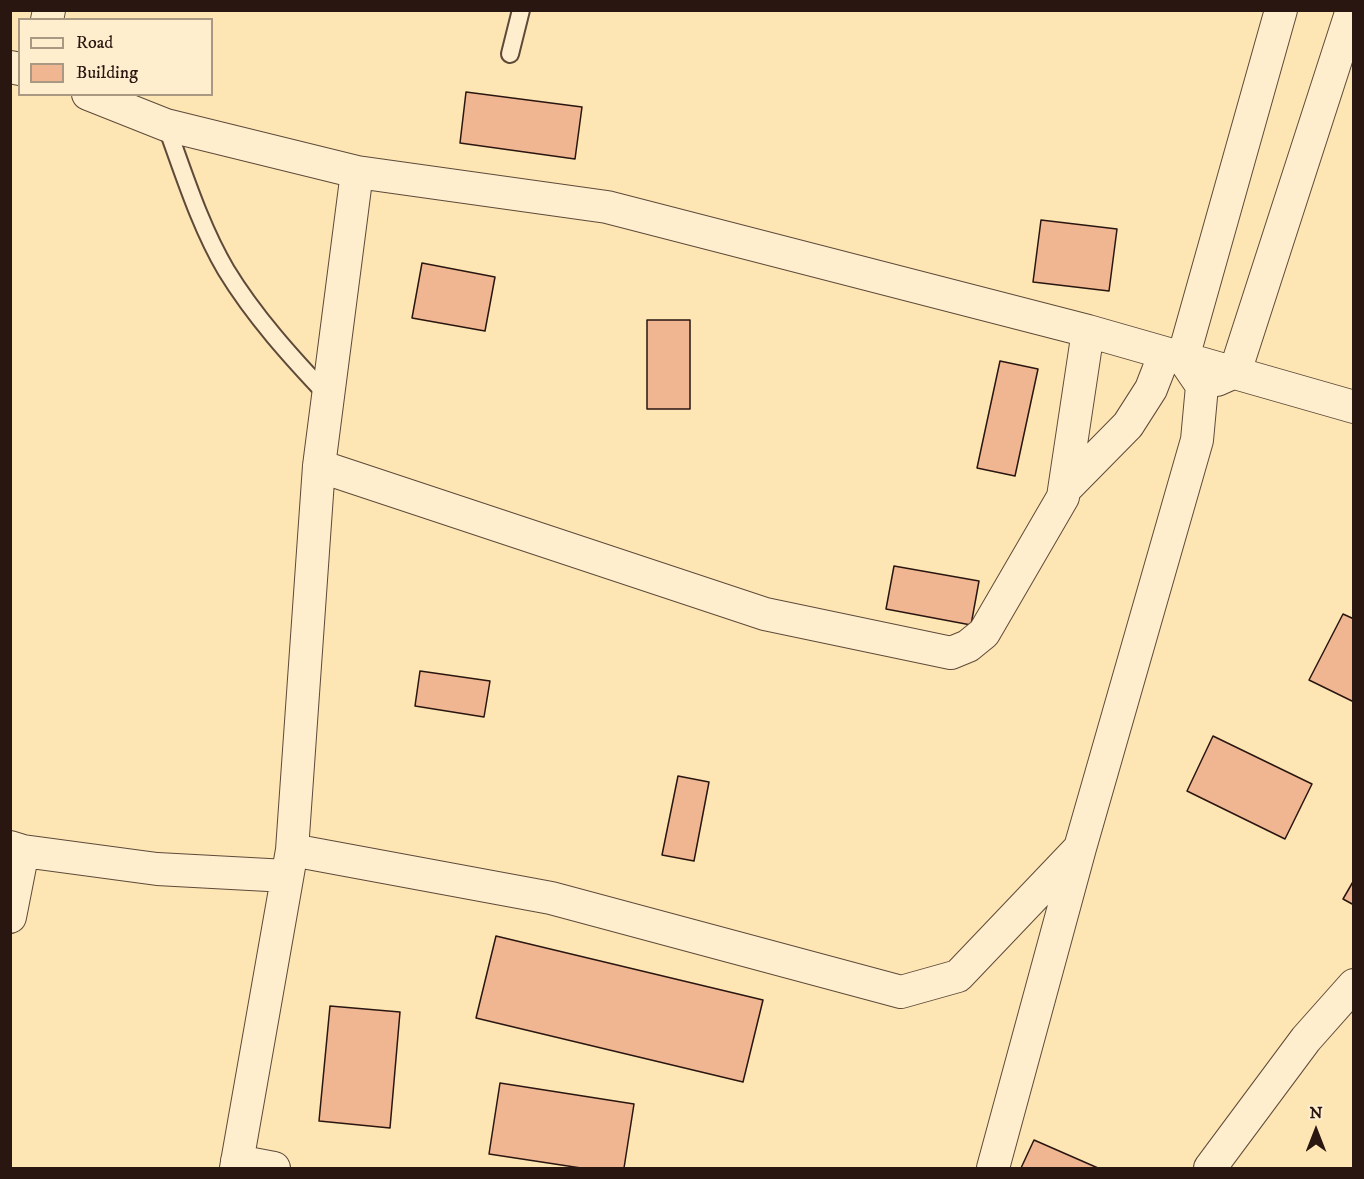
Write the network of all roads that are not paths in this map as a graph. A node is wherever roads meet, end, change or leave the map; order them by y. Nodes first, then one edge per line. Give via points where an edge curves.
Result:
1 (520, 10) edge
2 (1281, 10) edge
3 (1352, 10) edge
4 (510, 54) dead end
5 (93, 96) edge
6 (166, 125) junction
7 (357, 172) junction
8 (1088, 331) junction
9 (1174, 355) junction
10 (1235, 372) junction
11 (1202, 386) junction
12 (328, 396) junction
13 (1353, 407) edge
14 (319, 466) junction
15 (1065, 489) junction
16 (1080, 848) junction
17 (17, 849) edge
18 (290, 863) junction
19 (10, 917) edge
20 (1353, 985) edge
21 (1341, 1018) edge
22 (236, 1165) edge
23 (274, 1168) edge
24 (993, 1168) edge
25 (1210, 1168) edge

1 - 4 lane
2 - 9 street
3 - 10 street
5 - 6 street
6 - 7 street
6 - 12 lane via 194,203 226,270 281,346
7 - 8 street via 606,207
7 - 12 street
8 - 9 street
8 - 15 street
9 - 10 street
9 - 11 street
9 - 15 street via 1128,425
10 - 11 street
10 - 13 street
11 - 16 street via 1197,440
12 - 14 street
14 - 15 street via 765,614 951,653 984,633
14 - 18 street
16 - 18 street via 958,976 901,992 551,898
16 - 24 street
17 - 18 street via 157,868
17 - 19 street
18 - 22 street
20 - 21 street
21 - 25 street via 1306,1038
22 - 23 street

